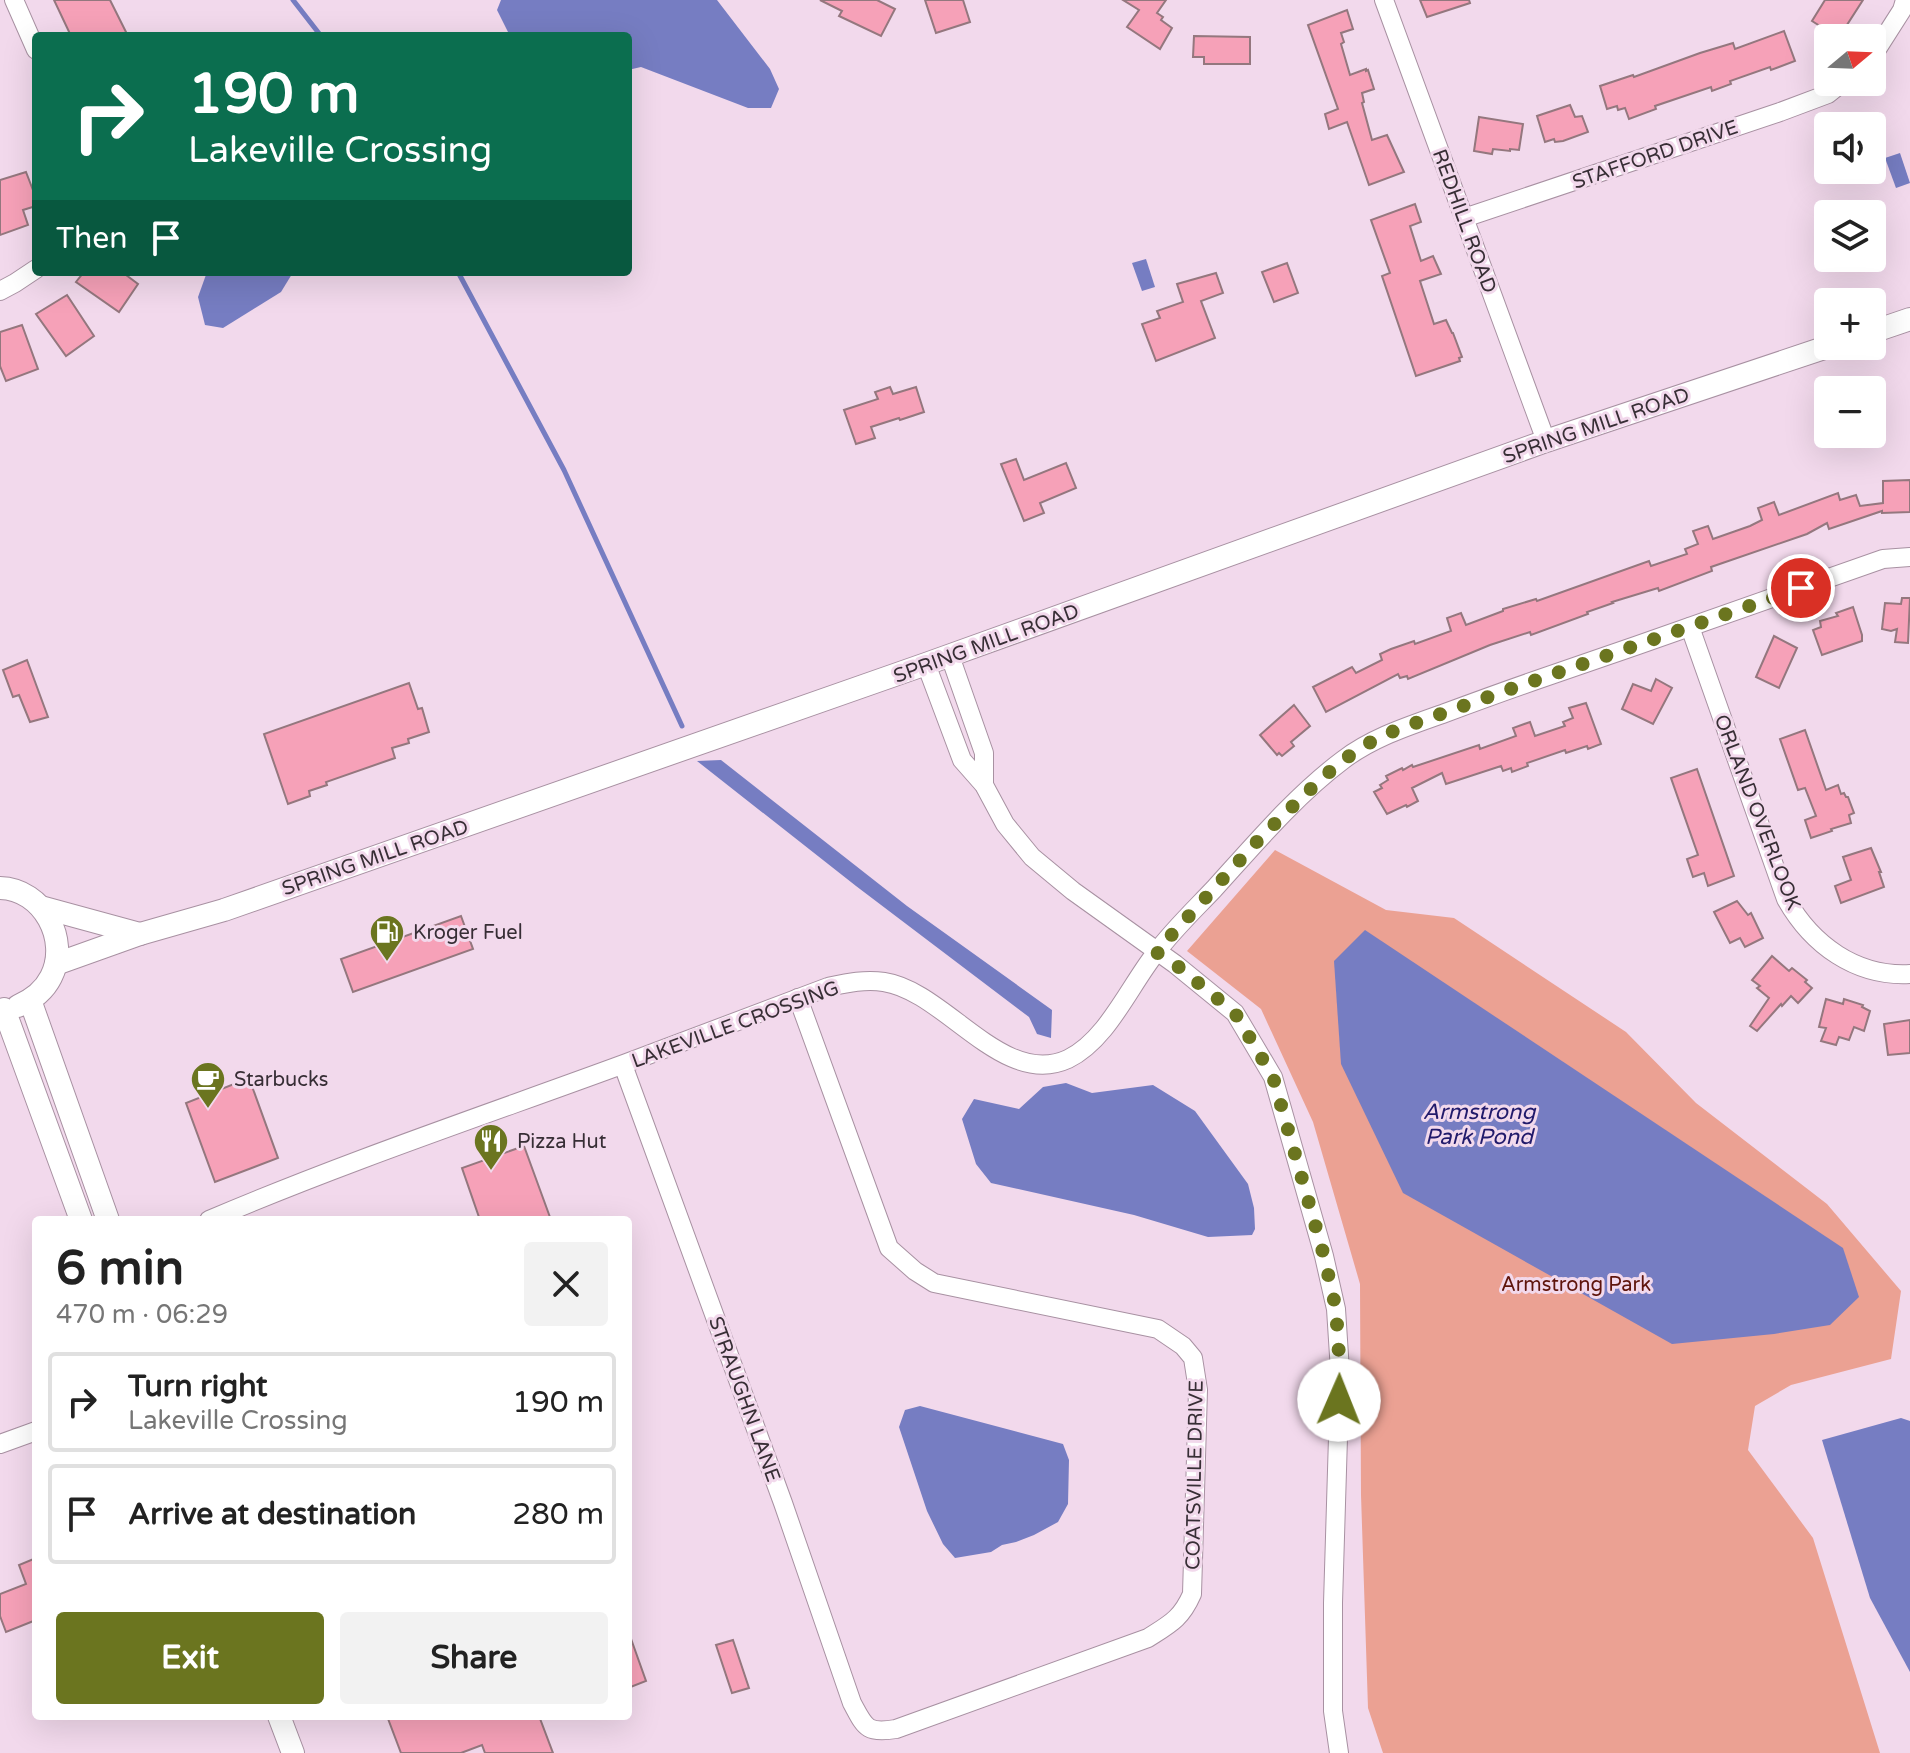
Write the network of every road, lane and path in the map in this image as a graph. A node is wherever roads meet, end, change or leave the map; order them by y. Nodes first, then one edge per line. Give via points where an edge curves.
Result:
1 (14, 0) edge
2 (1384, 0) edge
3 (1905, 0) edge
4 (1886, 35) edge
5 (32, 41) edge
6 (1823, 96) edge
7 (1464, 218) junction
8 (32, 271) edge
9 (0, 291) edge
10 (1910, 319) edge
11 (1886, 327) edge
12 (1814, 351) edge
13 (1546, 441) junction
14 (1910, 557) edge
15 (1690, 627) junction
16 (950, 656) junction
17 (926, 664) junction
18 (984, 785) junction
19 (2, 886) edge
20 (41, 907) junction
21 (140, 934) junction
22 (1156, 952) junction
23 (56, 964) junction
24 (1910, 974) edge
25 (798, 998) junction
26 (30, 1000) junction
27 (2, 1009) edge
28 (623, 1065) junction
29 (80, 1216) edge
30 (107, 1216) edge
31 (219, 1216) edge
32 (32, 1432) edge
33 (0, 1444) edge
34 (281, 1720) edge
35 (871, 1730) joint
36 (293, 1753) edge
37 (1339, 1753) edge

1 - 5 street
2 - 7 street, REDHILL ROAD
3 - 4 street
6 - 7 street, STAFFORD DRIVE
7 - 13 street, REDHILL ROAD
8 - 9 street
10 - 11 street
12 - 13 street, SPRING MILL ROAD
13 - 16 street, SPRING MILL ROAD
14 - 15 street, LAKEVILLE CROSSING via 1883,559
15 - 22 street, LAKEVILLE CROSSING via 1365,745 1263,835
15 - 24 street, ORLAND OVERLOOK via 1795,915 1828,950 1853,964
16 - 17 street, SPRING MILL ROAD
16 - 18 street via 984,753
17 - 18 street via 962,760
17 - 21 street, SPRING MILL ROAD via 224,910
18 - 22 street via 1005,824 1032,857
19 - 20 street
20 - 21 street
20 - 23 street via 53,924
21 - 23 street, SPRING MILL ROAD
22 - 25 street, LAKEVILLE CROSSING via 1095,1040 1067,1059 1046,1064 1022,1062 934,1004 886,982 828,987
22 - 37 street via 1235,1013 1273,1077 1330,1282 1340,1371 1333,1603 1333,1711
23 - 26 street via 42,991
25 - 28 street, LAKEVILLE CROSSING
25 - 35 street, COATSVILLE DRIVE via 889,1248 934,1283 1158,1329 1193,1358 1198,1390 1192,1594 1184,1611 1148,1638 896,1729
26 - 27 street
26 - 30 street
27 - 29 street
28 - 31 street, LAKEVILLE CROSSING
28 - 35 street, STRAUGHN LANE via 852,1703
32 - 33 street
34 - 36 street

